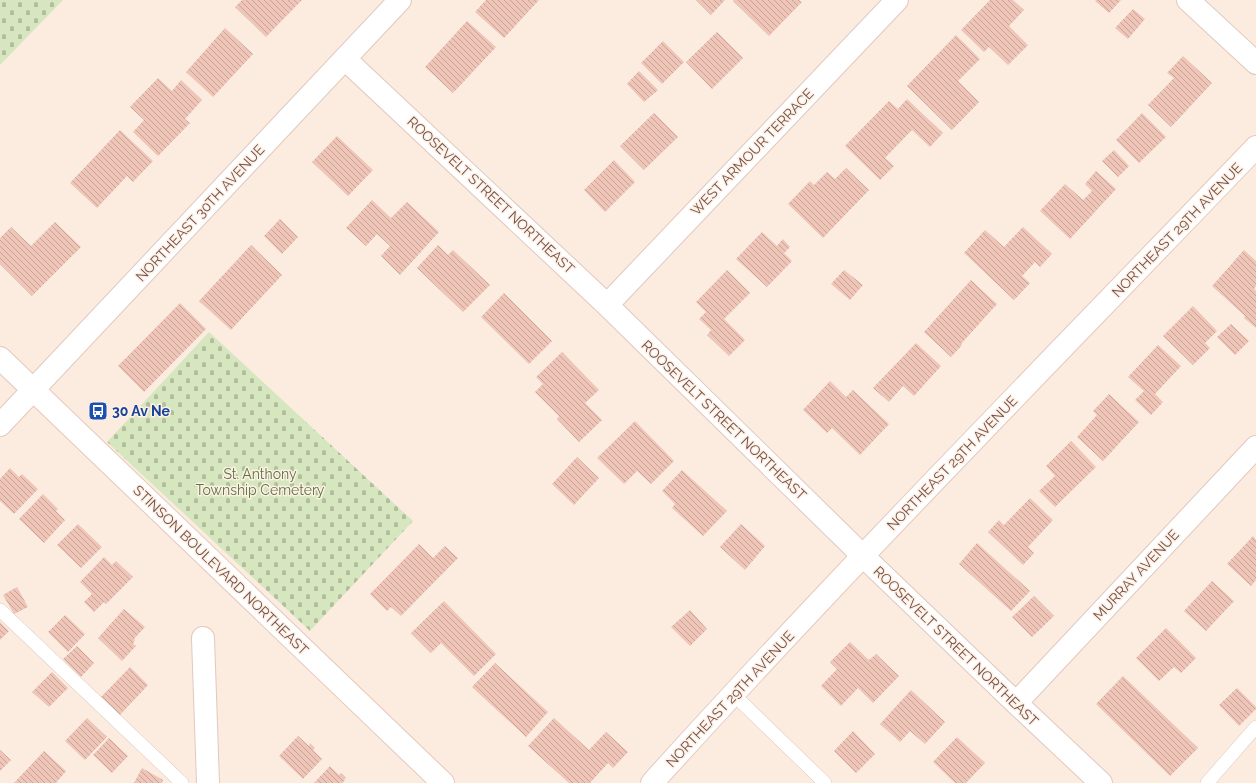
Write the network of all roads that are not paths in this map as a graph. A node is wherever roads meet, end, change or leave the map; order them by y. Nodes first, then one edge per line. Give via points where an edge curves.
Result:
1 (400, 0) edge
2 (897, 0) edge
3 (1188, 0) edge
4 (345, 58) junction
5 (1256, 63) edge
6 (1256, 147) edge
7 (607, 305) junction
8 (0, 358) edge
9 (34, 390) junction
10 (0, 425) edge
11 (1256, 447) edge
12 (863, 556) junction
13 (0, 610) edge
14 (203, 638) dead end
15 (733, 694) junction
16 (1016, 703) junction
17 (1256, 727) edge
18 (182, 783) edge
19 (208, 783) edge
20 (443, 783) edge
21 (652, 783) edge
22 (825, 783) edge
23 (1101, 783) edge
24 (1207, 783) edge

1 - 4 street, NORTHEAST 30TH AVENUE
2 - 7 street, WEST ARMOUR TERRACE
3 - 5 street
4 - 7 street, ROOSEVELT STREET NORTHEAST
4 - 9 street, NORTHEAST 30TH AVENUE
6 - 12 street, NORTHEAST 29TH AVENUE
7 - 12 street, ROOSEVELT STREET NORTHEAST
8 - 9 street, STINSON BOULEVARD NORTHEAST
9 - 10 street, NORTHEAST 30TH AVENUE
9 - 20 street, STINSON BOULEVARD NORTHEAST
11 - 16 street, MURRAY AVENUE
12 - 15 street, NORTHEAST 29TH AVENUE
12 - 16 street, ROOSEVELT STREET NORTHEAST
13 - 18 lane
14 - 19 street
15 - 21 street, NORTHEAST 29TH AVENUE
15 - 22 lane
16 - 23 street, ROOSEVELT STREET NORTHEAST
17 - 24 lane

